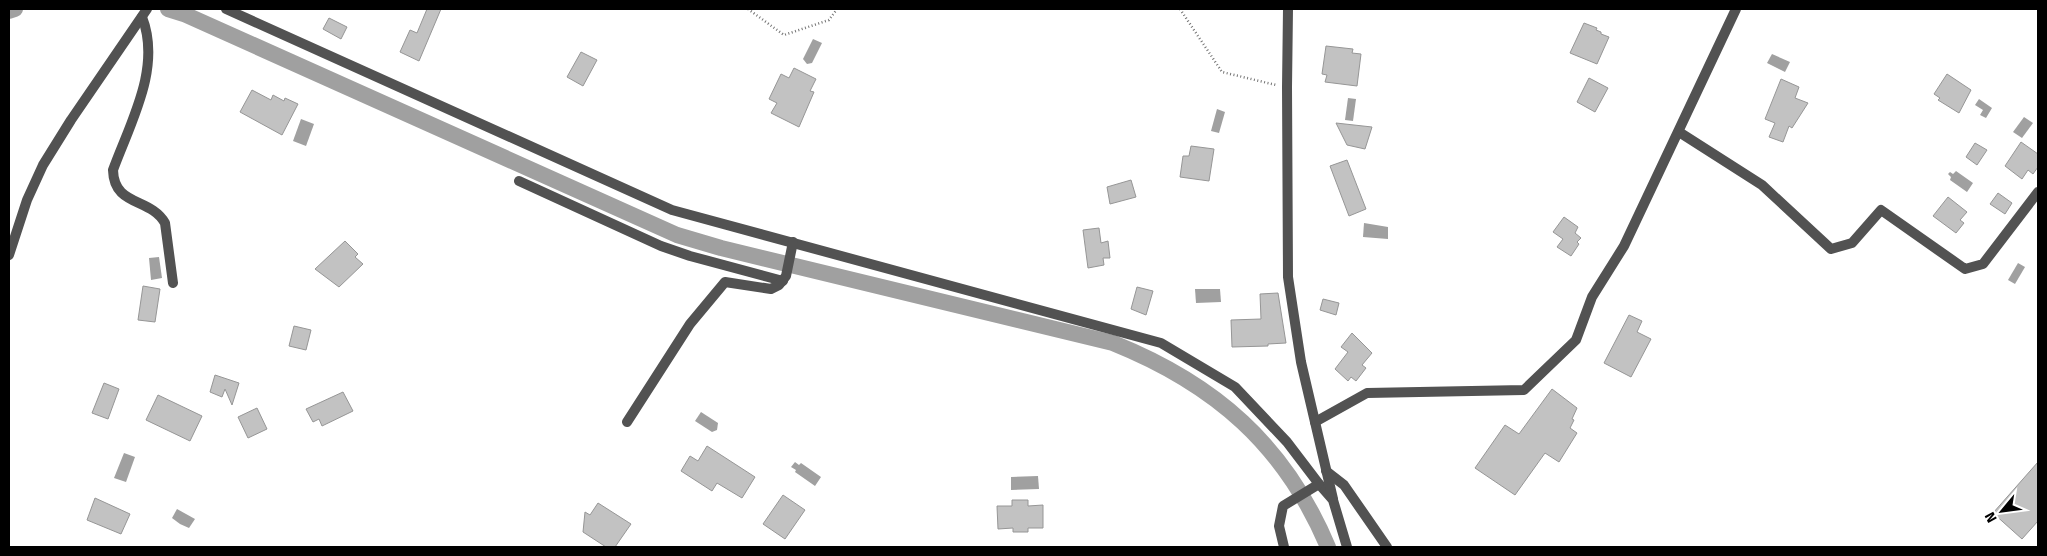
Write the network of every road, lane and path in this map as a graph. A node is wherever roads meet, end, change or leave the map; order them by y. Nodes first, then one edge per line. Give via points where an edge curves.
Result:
1 (226, 9) edge
2 (748, 9) edge
3 (837, 9) edge
4 (1180, 9) edge
5 (1288, 9) edge
6 (1736, 9) edge
7 (144, 13) edge
8 (1287, 87) junction
9 (1679, 132) junction
10 (519, 181) dead end
11 (2038, 192) edge
12 (793, 242) junction
13 (9, 255) edge
14 (784, 279) junction
15 (173, 283) dead end
16 (627, 422) dead end
17 (1315, 422) junction
18 (1326, 471) junction
19 (1319, 484) junction
20 (1333, 500) junction
21 (1284, 547) edge
22 (1347, 547) edge
23 (1387, 547) edge

1 - 12 street via 672,210
2 - 3 path via 784,35 829,20
4 - 8 path via 1222,72
5 - 8 street
6 - 9 street
7 - 13 street via 43,165 27,200
7 - 15 street via 148,58 146,81 113,170 113,180 124,196 154,210 165,223
8 - 17 street via 1288,277 1301,362
9 - 11 street via 1762,185 1831,249 1852,243 1881,210 1965,269 1983,264
9 - 17 street via 1624,246 1592,297 1576,340 1524,390 1367,393
10 - 14 street via 661,246
12 - 14 street
12 - 19 street via 1161,343 1235,387 1288,442
14 - 16 street via 771,290 725,282 690,324
17 - 18 street
18 - 20 street
18 - 23 street via 1344,485
19 - 20 street
19 - 21 street via 1283,506 1279,526
20 - 22 street

